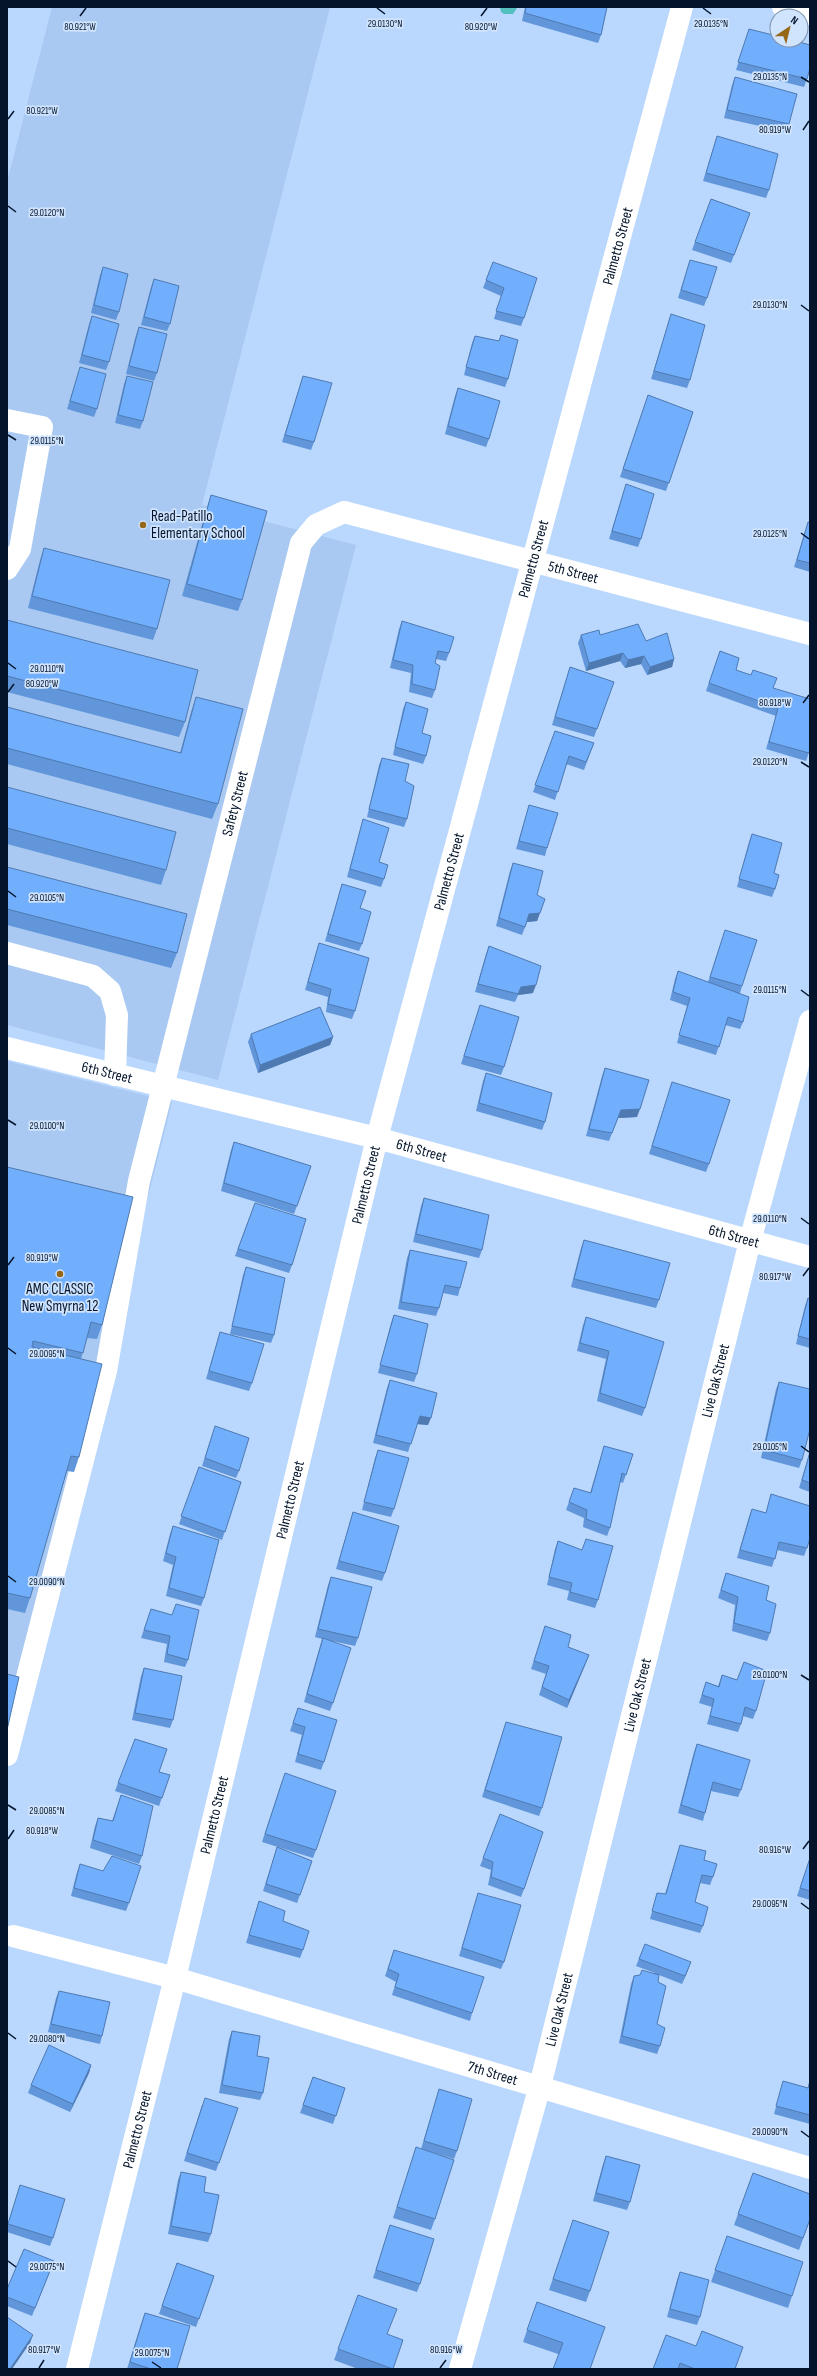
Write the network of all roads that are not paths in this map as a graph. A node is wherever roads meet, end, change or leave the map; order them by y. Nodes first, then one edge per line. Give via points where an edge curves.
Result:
1 (682, 7) edge
2 (783, 7) edge
3 (810, 14) edge
4 (7, 420) edge
5 (316, 525) joint
6 (531, 560) junction
7 (7, 569) edge
8 (810, 634) edge
9 (7, 953) edge
10 (810, 1021) edge
11 (7, 1048) edge
12 (115, 1075) junction
13 (162, 1087) junction
14 (377, 1138) junction
15 (750, 1241) junction
16 (810, 1257) edge
17 (7, 1755) edge
18 (13, 1936) dead end
19 (175, 1978) junction
20 (540, 2086) junction
21 (810, 2168) edge
22 (77, 2369) edge
23 (460, 2369) edge

1 - 6 street, Palmetto Street
2 - 3 street
4 - 7 street via 42,427 20,549
5 - 6 street, 5th Street via 344,512
5 - 13 street, Safety Street via 301,543
6 - 8 street, 5th Street
6 - 14 street, Palmetto Street
9 - 12 street via 93,976 110,991 117,1015
10 - 15 street, Live Oak Street
11 - 12 street, 6th Street
12 - 13 street, 6th Street
13 - 14 street, 6th Street
13 - 17 street, Safety Street via 139,1181 106,1371
14 - 15 street, 6th Street
14 - 19 street, Palmetto Street
15 - 16 street, 6th Street
15 - 20 street, Live Oak Street
18 - 19 street, 7th Street
19 - 20 street, 7th Street
19 - 22 street, Palmetto Street
20 - 21 street, 7th Street
20 - 23 street, Live Oak Street

